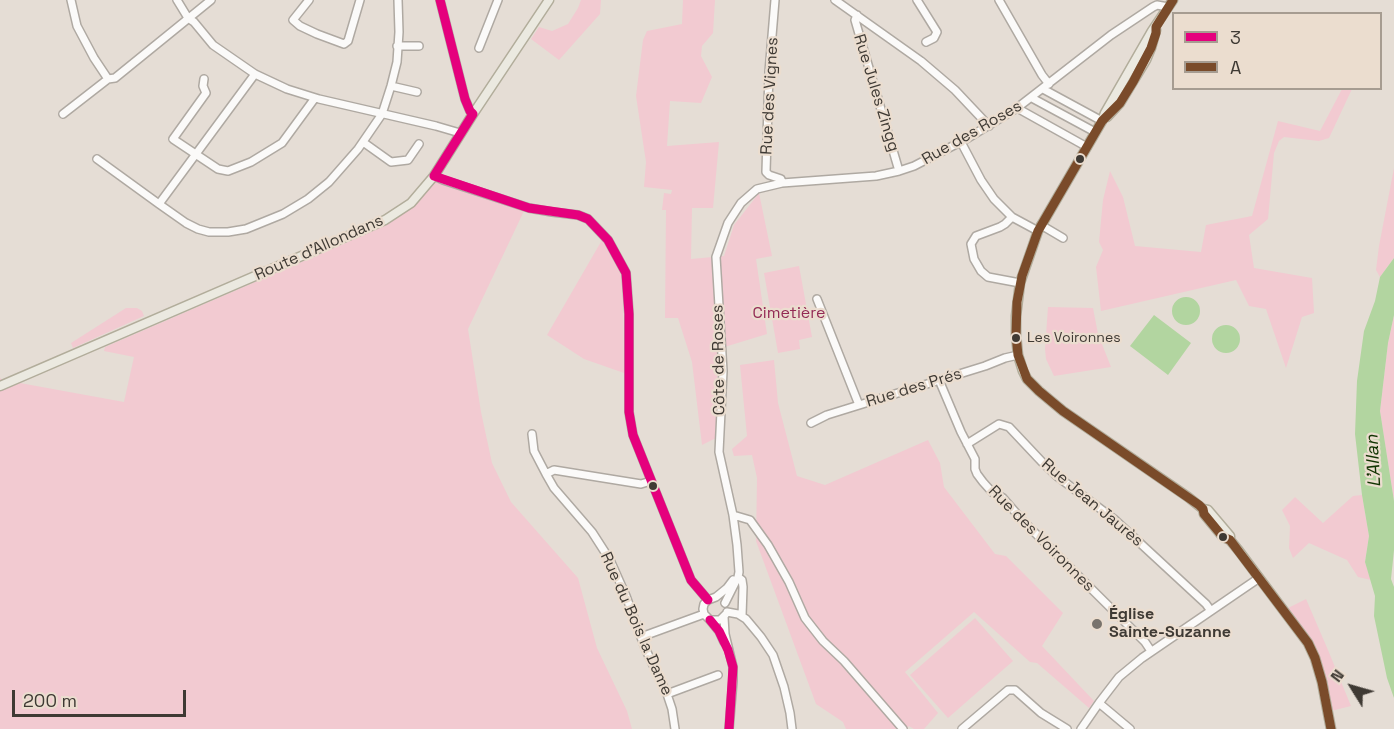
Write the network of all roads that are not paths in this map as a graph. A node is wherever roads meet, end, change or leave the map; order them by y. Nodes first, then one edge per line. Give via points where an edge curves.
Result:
1 (71, 0) edge
2 (177, 0) edge
3 (211, 0) edge
4 (309, 0) edge
5 (360, 0) edge
6 (398, 0) edge
7 (440, 0) edge
8 (498, 0) edge
9 (549, 0) edge
10 (776, 0) edge
11 (835, 0) edge
12 (853, 0) edge
13 (917, 0) edge
14 (999, 0) edge
15 (1170, 4) edge
16 (848, 8) junction
17 (857, 15) junction
18 (188, 18) junction
19 (926, 42) dead end
20 (397, 46) junction
21 (419, 46) dead end
22 (479, 48) dead end
23 (255, 74) junction
24 (108, 79) junction
25 (204, 79) dead end
26 (391, 86) junction
27 (1046, 87) junction
28 (417, 92) dead end
29 (315, 98) junction
30 (1032, 98) junction
31 (1017, 108) junction
32 (63, 114) dead end
33 (382, 114) junction
34 (473, 114) junction
35 (1102, 122) junction
36 (989, 126) junction
37 (1095, 132) junction
38 (460, 133) junction
39 (363, 142) junction
40 (961, 142) junction
41 (419, 144) dead end
42 (1087, 147) junction
43 (196, 155) junction
44 (97, 159) dead end
45 (899, 171) junction
46 (434, 176) junction
47 (782, 183) junction
48 (159, 204) junction
49 (1012, 216) junction
50 (1039, 228) junction
51 (1063, 238) dead end
52 (1020, 283) junction
53 (818, 299) dead end
54 (1018, 355) junction
55 (939, 380) junction
56 (0, 386) edge
57 (859, 405) junction
58 (811, 423) dead end
59 (532, 434) dead end
60 (967, 444) junction
61 (546, 474) junction
62 (651, 481) junction
63 (733, 515) junction
64 (738, 573) junction
65 (1259, 578) junction
66 (716, 597) junction
67 (708, 600) junction
68 (725, 603) junction
69 (1211, 611) junction
70 (704, 614) junction
71 (725, 615) junction
72 (742, 616) junction
73 (710, 620) junction
74 (641, 637) junction
75 (728, 650) junction
76 (1151, 651) junction
77 (718, 675) dead end
78 (667, 694) junction
79 (1099, 703) junction
80 (675, 729) edge
81 (729, 729) edge
82 (792, 729) edge
83 (903, 729) edge
84 (962, 729) edge
85 (1066, 729) edge
86 (1081, 729) edge
87 (1130, 729) edge
88 (1331, 729) edge

1 - 24 street via 77,26
2 - 18 street
3 - 18 street
4 - 5 street via 293,20 344,44
6 - 20 street
7 - 34 street via 465,99
8 - 22 street
9 - 34 main road, Route d'Allondans
10 - 47 street, Rue des Vignes via 766,172
11 - 16 street
12 - 16 street
13 - 19 street via 937,32
14 - 27 street
15 - 27 street, Rue des Roses via 1153,7 1111,35
15 - 35 main road via 1156,27 1146,60 1120,103
16 - 17 street
17 - 36 street via 921,61
17 - 45 street, Rue Jules Zingg via 855,20
18 - 23 street via 213,45
18 - 24 street via 115,78
20 - 21 street
20 - 26 street
23 - 29 street
23 - 43 street
24 - 32 street
25 - 43 street via 206,93 173,139
26 - 28 street
26 - 33 street
27 - 30 street, Rue des Roses
27 - 35 street
29 - 33 street
29 - 43 street via 282,143 251,162 228,171
30 - 31 street, Rue des Roses
30 - 37 street
31 - 36 street, Rue des Roses
31 - 42 street
33 - 38 street
33 - 39 street
34 - 38 main road, Route d'Allondans
35 - 37 main road
36 - 40 street, Rue des Roses
37 - 42 main road
38 - 46 main road, Route d'Allondans
39 - 41 street via 391,162 408,160
39 - 48 street via 340,171 308,199 246,229 198,229
40 - 45 street, Rue des Roses
40 - 49 street via 988,192
42 - 50 main road
43 - 48 street
44 - 48 street
45 - 47 street, Rue des Roses
46 - 56 main road, Route d'Allondans via 411,203 385,220
46 - 62 street via 529,208 578,215 588,219 608,240 626,273 629,412 633,435
47 - 63 street, Côte de Roses via 757,189 741,203 728,223 717,257 723,371 719,452
49 - 50 street
49 - 52 street via 1000,227 976,236 970,244 974,259 988,277
50 - 51 street
50 - 52 main road
52 - 54 main road via 1016,316
53 - 57 street
54 - 55 street, Rue des Prés
54 - 65 main road via 1027,379 1052,402 1208,510
55 - 57 street, Rue des Prés
55 - 60 street, Rue des Voironnes
57 - 58 street, Rue des Prés
59 - 61 street, Rue du Bois la Dame via 534,452
60 - 69 street, Rue Jean Jaurès via 999,424 1009,427 1058,477 1114,519
60 - 76 street, Rue des Voironnes via 983,482
61 - 62 street via 554,470 641,484
61 - 74 street, Rue du Bois la Dame via 610,560
62 - 67 street via 691,579
63 - 64 street, Côte de Roses
63 - 83 street via 750,520 789,582 805,618
64 - 66 street
64 - 68 street, Côte de Roses
64 - 72 street via 743,587
65 - 69 street
65 - 88 main road via 1308,643 1322,681
66 - 67 street
66 - 68 street
67 - 70 street
68 - 71 street
69 - 76 street
70 - 73 street
70 - 74 street
71 - 72 street
71 - 73 street via 720,620
71 - 75 street
72 - 82 street via 775,661
73 - 75 street
74 - 78 street, Rue du Bois la Dame
75 - 81 street via 733,667
76 - 79 street via 1119,677
77 - 78 street
78 - 80 street, Rue du Bois la Dame
79 - 86 street
79 - 87 street
84 - 85 street via 1008,690 1015,690

